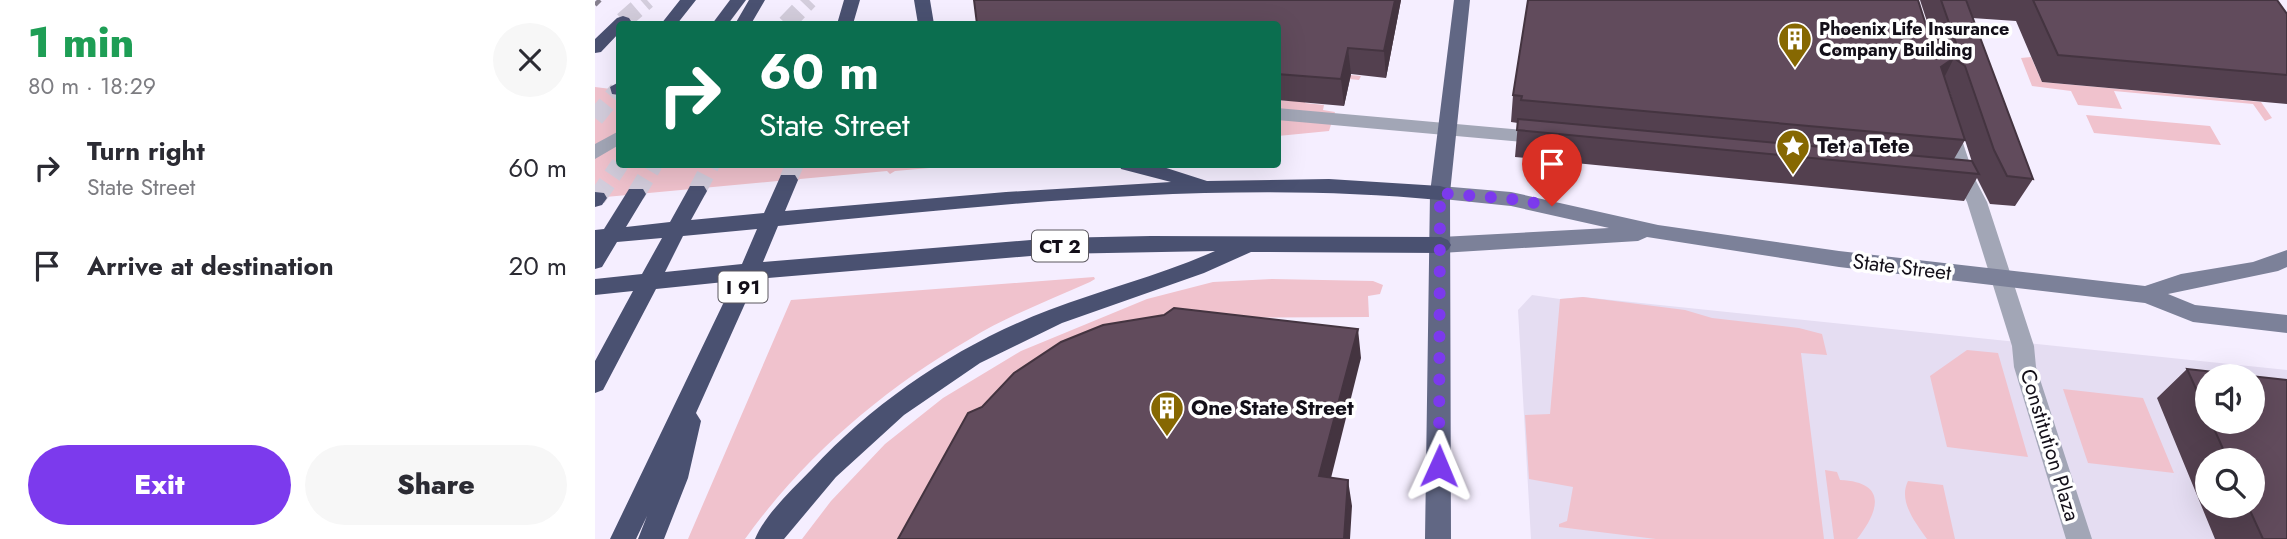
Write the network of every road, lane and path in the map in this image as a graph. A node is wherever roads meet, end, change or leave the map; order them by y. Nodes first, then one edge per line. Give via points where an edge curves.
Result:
1 (688, 0) edge
2 (738, 0) edge
3 (757, 0) edge
4 (852, 0) edge
5 (922, 0) edge
6 (1462, 0) edge
7 (671, 21) edge
8 (722, 21) edge
9 (745, 21) edge
10 (846, 21) edge
11 (926, 21) edge
12 (616, 28) edge
13 (595, 48) edge
14 (1281, 114) edge
15 (1945, 114) edge
16 (616, 139) edge
17 (1563, 140) edge
18 (595, 153) edge
19 (1146, 168) edge
20 (1938, 177) edge
21 (788, 180) tunnel mouth
22 (1965, 180) junction
23 (1210, 188) junction
24 (697, 191) tunnel mouth
25 (1440, 193) junction
26 (636, 194) tunnel mouth
27 (1657, 232) junction
28 (595, 237) edge
29 (1248, 244) junction
30 (1441, 246) junction
31 (2287, 258) edge
32 (595, 261) edge
33 (595, 287) edge
34 (2147, 295) junction
35 (2287, 324) edge
36 (595, 383) edge
37 (695, 391) junction
38 (623, 539) edge
39 (651, 539) edge
40 (768, 539) edge
41 (1438, 539) edge
42 (2079, 539) edge

1 - 7 highway
2 - 8 highway
3 - 9 highway
4 - 10 highway
5 - 11 highway
6 - 25 main road
12 - 13 highway
14 - 17 street
15 - 22 street, Constitution Plaza
16 - 18 street
19 - 23 highway
20 - 22 street
21 - 37 highway, I 91
22 - 42 street, Constitution Plaza via 1977,202 2024,350 2025,367
23 - 25 highway via 1344,186
23 - 28 highway via 1053,195
24 - 36 highway
25 - 27 main road, State Street via 1552,206
25 - 30 main road
26 - 32 highway
27 - 30 main road, State Street
27 - 34 main road, State Street via 1839,259
29 - 30 highway, CT 2
29 - 33 highway, CT 2 via 1065,246
29 - 40 highway via 1189,271 1033,325 951,369 861,438
30 - 41 main road
31 - 34 main road, State Street via 2251,272 2175,283
34 - 35 main road, State Street via 2193,313
37 - 38 highway, I 91
37 - 39 highway via 675,478

